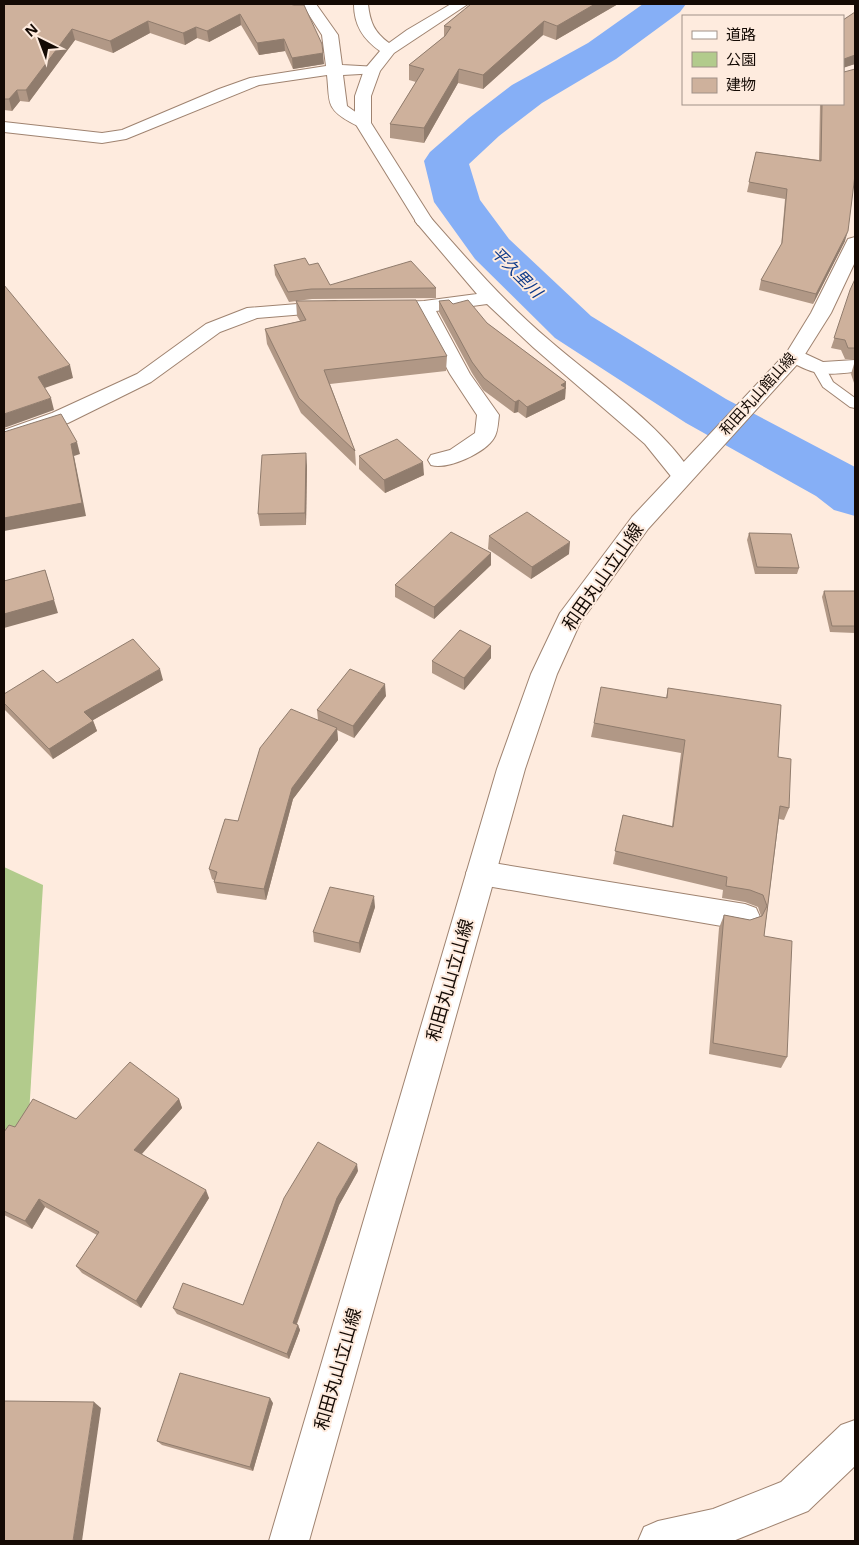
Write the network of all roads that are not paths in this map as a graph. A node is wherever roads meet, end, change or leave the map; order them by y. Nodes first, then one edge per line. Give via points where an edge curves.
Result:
1 (309, 4) edge
2 (361, 4) edge
3 (461, 4) edge
4 (388, 50) junction
5 (335, 70) junction
6 (372, 70) junction
7 (363, 123) junction
8 (4, 127) edge
9 (855, 242) edge
10 (491, 298) junction
11 (424, 306) junction
12 (792, 359) junction
13 (855, 366) edge
14 (819, 368) junction
15 (855, 404) edge
16 (4, 437) edge
17 (439, 460) dead end
18 (689, 468) junction
19 (481, 873) junction
20 (745, 917) edge
21 (855, 1439) edge
22 (289, 1541) edge
23 (658, 1541) edge

1 - 5 street via 330,36
2 - 4 street via 362,25
3 - 4 street
4 - 6 street
5 - 6 street
5 - 7 street via 339,106
5 - 8 street via 256,81 126,134 102,138
6 - 7 street via 364,96
7 - 10 street via 424,220
9 - 12 street, 和田丸山館山線 via 821,313
10 - 11 street
10 - 18 street
11 - 16 street via 312,307 254,312 213,328 144,378 60,418
11 - 17 street via 460,374 488,415 485,436 458,455
12 - 14 street
12 - 18 street, 和田丸山館山線
13 - 14 street
14 - 15 lane via 828,384
18 - 19 street, 和田丸山立山線 via 640,523 569,619 541,682 511,769
19 - 20 street
19 - 22 street, 和田丸山立山線
21 - 23 street via 794,1497 714,1529

